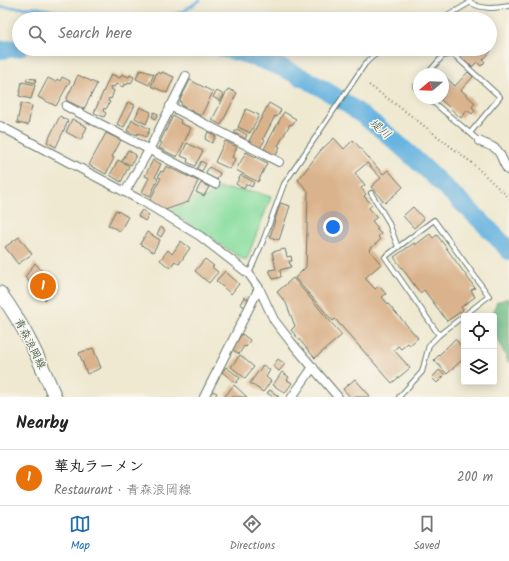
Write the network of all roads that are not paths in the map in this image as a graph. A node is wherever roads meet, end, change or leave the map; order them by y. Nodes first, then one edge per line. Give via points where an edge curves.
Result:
1 (469, 1) edge
2 (509, 6) edge
3 (452, 12) edge
4 (374, 56) edge
5 (442, 56) edge
6 (455, 56) edge
7 (431, 68) edge
8 (186, 76) dead end
9 (435, 104) edge
10 (66, 106) dead end
11 (170, 106) junction
12 (0, 126) edge
13 (470, 133) junction
14 (479, 141) joint
15 (149, 150) junction
16 (279, 162) dead end
17 (509, 171) edge
18 (215, 184) dead end
19 (125, 192) junction
20 (371, 193) dead end
21 (398, 247) junction
22 (249, 274) junction
23 (259, 288) junction
24 (0, 293) edge
25 (439, 335) junction
26 (313, 367) junction
27 (55, 397) edge
28 (204, 397) edge
29 (292, 397) edge
30 (338, 397) edge
31 (399, 397) edge

1 - 2 lane via 492,8
1 - 3 lane
4 - 22 lane via 365,64 284,184
5 - 7 lane
6 - 13 lane via 500,97
8 - 11 street
9 - 13 lane
10 - 15 street
11 - 15 street
11 - 16 street
12 - 19 street
13 - 14 lane
14 - 17 street via 498,151 505,168
15 - 18 street
15 - 19 street
19 - 22 street via 200,236
20 - 21 lane via 388,222
21 - 25 lane via 385,257
21 - 25 lane via 434,220 489,296
22 - 23 street
23 - 26 street via 274,320
23 - 28 street
24 - 27 main road, 青森浪岡線 via 33,347
25 - 31 lane via 429,345 422,372
26 - 29 street
26 - 30 street

